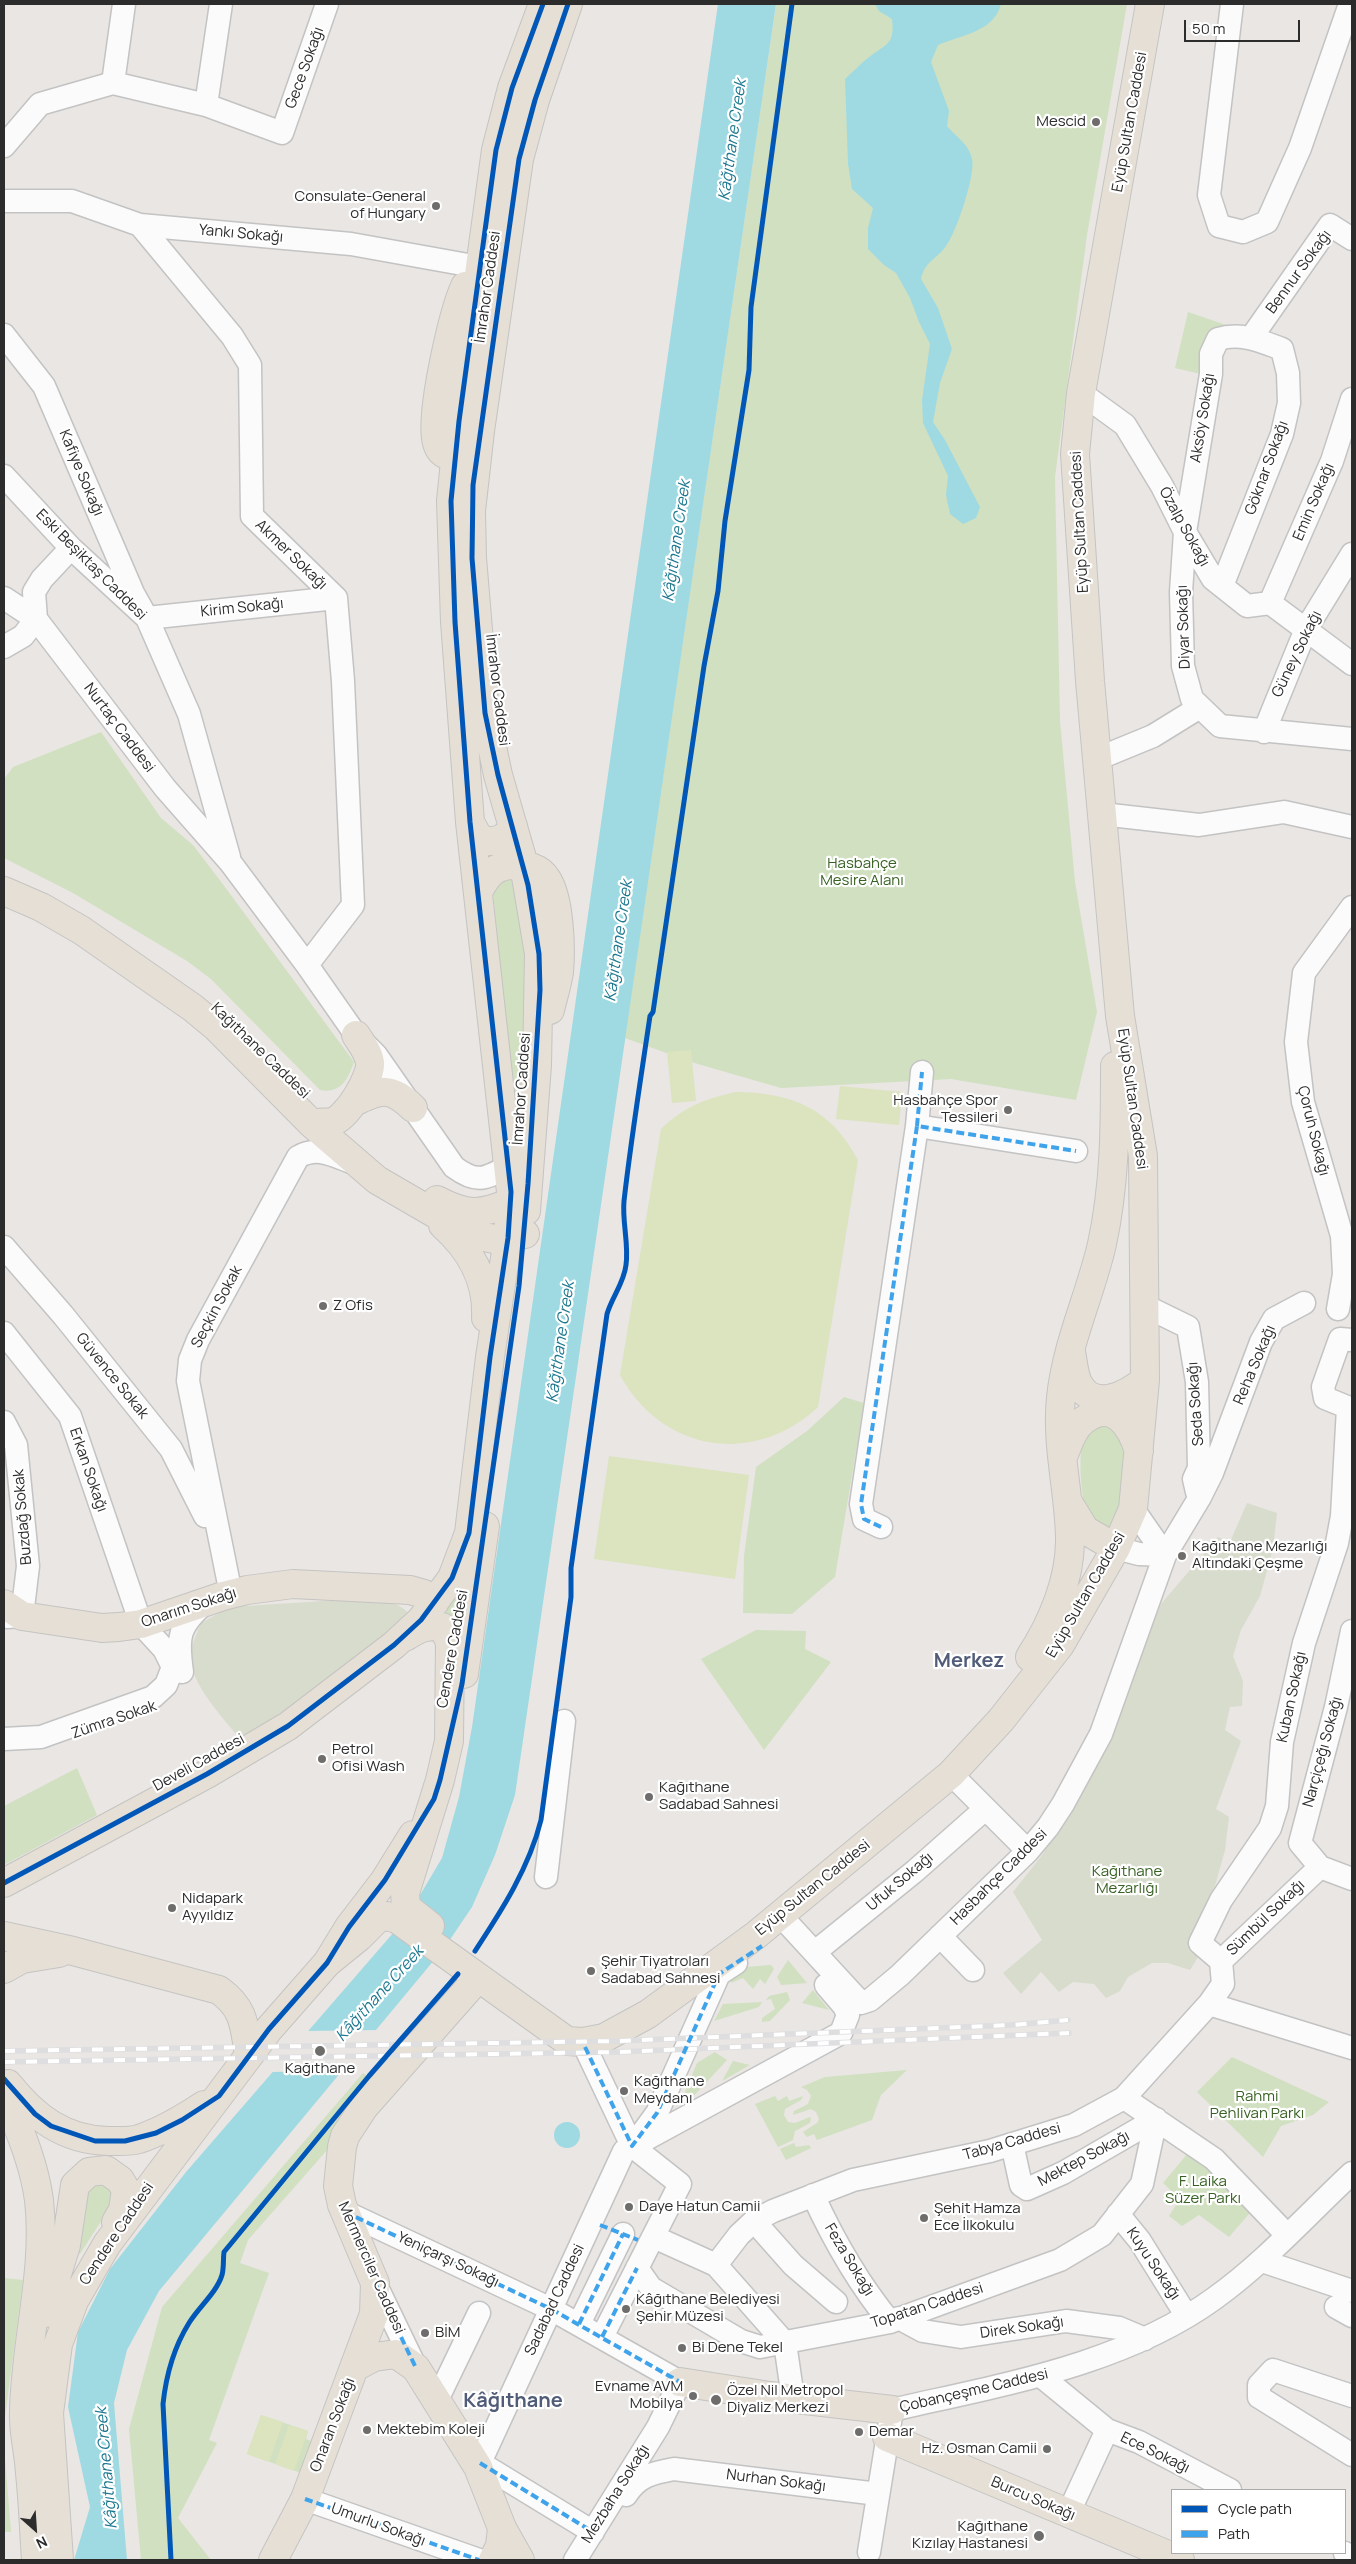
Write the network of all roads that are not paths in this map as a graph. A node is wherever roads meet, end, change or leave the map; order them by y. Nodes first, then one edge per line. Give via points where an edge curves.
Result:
1 (124, 4) edge
2 (222, 4) edge
3 (327, 4) edge
4 (542, 4) edge
5 (568, 4) edge
6 (1150, 4) edge
7 (1232, 4) edge
8 (1350, 4) edge
9 (113, 83) junction
10 (206, 105) junction
11 (4, 146) edge
12 (4, 202) edge
13 (140, 225) junction
14 (1352, 240) edge
15 (479, 267) junction
16 (4, 335) edge
17 (1252, 338) junction
18 (1081, 394) junction
19 (1352, 399) edge
20 (466, 456) junction
21 (4, 476) edge
22 (1185, 532) junction
23 (71, 548) junction
24 (1352, 554) edge
25 (1222, 586) junction
26 (4, 598) edge
27 (336, 598) junction
28 (1270, 603) junction
29 (148, 618) junction
30 (36, 620) junction
31 (1306, 629) junction
32 (4, 647) edge
33 (1352, 664) edge
34 (1200, 707) junction
35 (1264, 732) junction
36 (1352, 739) edge
37 (1097, 759) junction
38 (206, 772) junction
39 (180, 805) junction
40 (1102, 814) junction
41 (470, 822) junction
42 (513, 826) junction
43 (1352, 827) edge
44 (230, 862) junction
45 (524, 865) junction
46 (4, 878) edge
47 (4, 891) edge
48 (478, 892) junction
49 (1352, 907) edge
50 (307, 965) junction
51 (1120, 1016) junction
52 (356, 1035) junction
53 (922, 1072) dead end
54 (354, 1102) junction
55 (413, 1108) junction
56 (323, 1123) junction
57 (917, 1126) junction
58 (1076, 1151) dead end
59 (509, 1166) junction
60 (362, 1167) junction
61 (511, 1202) junction
62 (427, 1211) junction
63 (516, 1236) junction
64 (4, 1247) edge
65 (1145, 1306) junction
66 (1345, 1311) edge
67 (4, 1333) edge
68 (1352, 1340) edge
69 (1069, 1346) junction
70 (490, 1357) junction
71 (1145, 1380) junction
72 (1350, 1408) edge
73 (4, 1422) edge
74 (1140, 1453) junction
75 (1062, 1461) junction
76 (1198, 1493) junction
77 (1065, 1495) junction
78 (1133, 1509) junction
79 (205, 1516) junction
80 (881, 1527) dead end
81 (1116, 1548) junction
82 (1165, 1555) junction
83 (220, 1597) junction
84 (435, 1602) junction
85 (10, 1612) edge
86 (141, 1624) junction
87 (1352, 1631) edge
88 (394, 1644) junction
89 (564, 1721) dead end
90 (4, 1739) edge
91 (449, 1741) junction
92 (4, 1747) edge
93 (951, 1774) junction
94 (434, 1799) junction
95 (984, 1810) junction
96 (1028, 1851) junction
97 (1320, 1867) junction
98 (546, 1877) dead end
99 (1352, 1878) edge
100 (4, 1883) edge
101 (401, 1913) junction
102 (784, 1918) junction
103 (4, 1936) edge
104 (940, 1936) junction
105 (762, 1946) dead end
106 (73, 1951) junction
107 (815, 1952) junction
108 (1221, 1961) junction
109 (467, 1962) junction
110 (327, 1963) junction
111 (702, 1965) junction
112 (4, 1969) edge
113 (973, 1970) dead end
114 (1209, 2004) junction
115 (854, 2009) junction
116 (582, 2041) junction
117 (1352, 2048) edge
118 (249, 2055) junction
119 (4, 2079) edge
120 (4, 2092) edge
121 (219, 2096) junction
122 (1124, 2098) junction
123 (1156, 2119) junction
124 (1012, 2144) junction
125 (632, 2146) junction
126 (1352, 2174) edge
127 (813, 2196) junction
128 (345, 2212) junction
129 (1118, 2214) junction
130 (754, 2221) junction
131 (600, 2225) dead end
132 (1287, 2235) junction
133 (638, 2237) junction
134 (107, 2244) junction
135 (1262, 2261) junction
136 (716, 2265) junction
137 (638, 2268) junction
138 (375, 2283) junction
139 (1352, 2291) edge
140 (836, 2302) dead end
141 (551, 2309) junction
142 (479, 2313) dead end
143 (1186, 2315) junction
144 (895, 2320) junction
145 (579, 2324) junction
146 (602, 2337) junction
147 (1145, 2339) junction
148 (785, 2343) junction
149 (28, 2354) junction
150 (355, 2367) junction
151 (416, 2368) junction
152 (1041, 2376) junction
153 (680, 2382) junction
154 (1352, 2396) edge
155 (792, 2398) junction
156 (437, 2400) junction
157 (892, 2410) junction
158 (658, 2427) junction
159 (1107, 2430) junction
160 (887, 2437) junction
161 (1352, 2455) edge
162 (479, 2465) junction
163 (674, 2469) junction
164 (1228, 2489) edge
165 (878, 2494) junction
166 (305, 2499) junction
167 (1068, 2514) junction
168 (502, 2528) junction
169 (592, 2532) junction
170 (869, 2552) dead end
171 (36, 2560) edge
172 (59, 2560) edge
173 (273, 2560) edge
174 (479, 2560) edge
175 (493, 2560) edge
176 (520, 2560) edge
177 (575, 2560) edge
178 (585, 2560) edge
179 (1180, 2560) edge

1 - 9 street
2 - 10 street
3 - 10 street, Gece Sokağı via 282,132
4 - 15 main road, İmrahor Caddesi via 502,119
5 - 20 main road, İmrahor Caddesi via 535,100 519,159
6 - 18 main road, Eyüp Sultan Caddesi
7 - 8 street via 1209,194 1219,226 1243,232 1267,222 1300,148
9 - 10 street
9 - 11 street via 40,104
12 - 13 street, Yankı Sokağı via 72,201
13 - 15 street, Yankı Sokağı via 351,244
13 - 27 street, Akmer Sokağı via 232,336 250,365 252,516
14 - 17 street, Bennur Sokağı via 1330,226
15 - 20 main road via 468,280 460,298 440,394 437,442 443,452
16 - 29 street, Kafiye Sokağı via 44,386 132,593
17 - 22 street, Aksöy Sokağı via 1231,335 1218,339 1211,354 1211,374
17 - 25 street, Göknar Sokağı via 1282,349 1288,373 1289,403 1282,434
18 - 22 street, Özalp Sokağı via 1125,425
18 - 37 main road, Eyüp Sultan Caddesi via 1075,454
19 - 28 street, Emin Sokağı via 1332,461
20 - 41 main road, İmrahor Caddesi via 451,501 455,622
20 - 42 main road, İmrahor Caddesi via 485,714
21 - 23 street, Eski Beşiktaş Caddesi
22 - 25 street, Özalp Sokağı via 1213,579
22 - 34 street, Diyar Sokağı via 1181,592 1183,666 1192,699
23 - 29 street, Eski Beşiktaş Caddesi
23 - 30 street via 34,592
24 - 31 street, Güney Sokağı
25 - 28 street, Özalp Sokağı via 1247,606
26 - 30 street, Nurtaç Caddesi
27 - 29 street, Kirim Sokağı
27 - 50 street, Akmer Sokağı via 353,906
28 - 31 street
29 - 38 street, Eski Beşiktaş Caddesi via 189,714
30 - 32 street via 23,636
30 - 39 street, Nurtaç Caddesi
31 - 33 street
31 - 35 street, Güney Sokağı
34 - 35 street, Diyar Sokağı via 1220,726
34 - 37 street via 1153,736
35 - 36 street, Diyar Sokağı
37 - 40 main road, Eyüp Sultan Caddesi
38 - 39 street via 203,804 194,813
38 - 44 street, Eski Beşiktaş Caddesi
39 - 44 street, Nurtaç Caddesi
40 - 43 street via 1199,825 1284,812
40 - 51 main road, Eyüp Sultan Caddesi
41 - 42 main road via 484,841 504,838
41 - 48 main road, İmrahor Caddesi
42 - 45 main road, İmrahor Caddesi
44 - 50 street, Nurtaç Caddesi
45 - 48 main road via 496,868
45 - 63 main road, İmrahor Caddesi via 546,877 552,891 560,950 557,980 537,1065
46 - 56 main road, Kağıthane Caddesi via 45,896 103,929 201,993
47 - 56 main road, Kağıthane Caddesi via 81,930 193,1008
48 - 59 main road, İmrahor Caddesi
49 - 66 street, Çoruh Sokağı via 1304,974 1296,1042 1303,1102 1342,1236
50 - 52 street, Nurtaç Caddesi
51 - 65 main road, Eyüp Sultan Caddesi via 1143,1156
51 - 69 main road, Eyüp Sultan Caddesi via 1115,1062 1115,1158 1102,1244
52 - 54 main road via 370,1064 364,1086
52 - 55 street, Nurtaç Caddesi via 376,1055
53 - 57 street
54 - 55 main road via 383,1091 394,1093
54 - 56 main road
55 - 59 street, Nurtaç Caddesi via 454,1166 466,1176 482,1178
56 - 60 main road, Kağıthane Caddesi
56 - 61 main road, Kağıthane Caddesi via 390,1171 456,1209 478,1213
56 - 79 street, Seçkin Sokak via 291,1150 180,1349 176,1374 179,1395
57 - 58 street
57 - 80 street via 861,1504 864,1518
59 - 61 main road, İmrahor Caddesi
60 - 62 main road, Kağıthane Caddesi
60 - 83 street, Seçkin Sokak via 326,1152 306,1153 298,1157 190,1360 188,1381
61 - 63 main road, Cendere Caddesi
62 - 63 main road, Kağıthane Caddesi via 475,1236 494,1239
62 - 70 main road via 460,1243 481,1277 487,1301 486,1332
63 - 70 main road, Cendere Caddesi
63 - 91 main road, Cendere Caddesi via 464,1674
64 - 79 street, Güvence Sokak via 171,1449
65 - 71 main road, Eyüp Sultan Caddesi
65 - 76 street, Seda Sokağı via 1188,1327 1198,1382 1199,1468 1194,1479
66 - 76 street, Reha Sokağı via 1304,1303 1296,1298 1273,1305 1252,1340
67 - 86 street, Erkan Sokağı via 70,1416
68 - 72 street via 1340,1339 1323,1387 1325,1398
69 - 71 main road via 1078,1383 1088,1394 1102,1400 1117,1398 1131,1392
69 - 75 main road, Eyüp Sultan Caddesi via 1061,1396
70 - 84 main road, Cendere Caddesi via 468,1533 455,1572
71 - 74 main road, Eyüp Sultan Caddesi
72 - 108 street, Kuban Sokağı via 1338,1543 1304,1643 1282,1742 1277,1806 1270,1828 1221,1900 1200,1943
73 - 85 street, Buzdağ Sokak via 16,1445 28,1566
74 - 75 main road via 1126,1421 1112,1414 1098,1413 1083,1420 1074,1431
74 - 78 main road, Eyüp Sultan Caddesi
75 - 77 main road, Eyüp Sultan Caddesi
76 - 82 street, Reha Sokağı via 1183,1514 1180,1528
77 - 81 main road via 1085,1530
77 - 111 main road, Eyüp Sultan Caddesi via 1070,1537 1067,1571 1047,1631 1016,1678 986,1710 972,1736 908,1794
78 - 81 main road, Eyüp Sultan Caddesi
78 - 82 street
79 - 83 street, Seçkin Sokak
81 - 82 street via 1139,1554
81 - 93 main road, Eyüp Sultan Caddesi via 1060,1645 1001,1720
82 - 96 street, Hasbahçe Caddesi via 1101,1734 1063,1804
83 - 84 main road, Onarım Sokağı via 293,1584 410,1590
83 - 86 main road, Onarım Sokağı
83 - 92 street, Zümra Sokak via 192,1614 180,1632 183,1676 170,1699 49,1743
84 - 88 main road, Cendere Caddesi via 421,1620
85 - 86 main road, Onarım Sokağı via 102,1628
86 - 90 street, Zümra Sokak via 171,1659 171,1677 160,1692 41,1737
87 - 97 street, Narçiçeğı Sokağı via 1336,1707 1300,1843
88 - 91 main road via 430,1625 442,1627 447,1633 450,1641
88 - 100 main road, Develi Caddesi via 288,1726
89 - 98 street
91 - 94 main road
93 - 95 street
93 - 102 main road, Eyüp Sultan Caddesi
94 - 101 main road
94 - 110 main road via 385,1880 349,1927
95 - 96 street
95 - 107 street, Ufuk Sokağı via 915,1872
96 - 104 street, Hasbahçe Caddesi
97 - 99 street
97 - 108 street, Sümbül Sokağı
101 - 109 main road
101 - 110 main road via 378,1918
102 - 107 street
102 - 111 main road, Eyüp Sultan Caddesi
102 - 115 street via 791,1941 844,2006
103 - 106 main road
104 - 113 street
104 - 115 street, Hasbahçe Caddesi via 876,1995
105 - 125 street, Sadabad Caddesi via 719,1974 657,2113
106 - 112 main road via 22,1959
106 - 118 main road via 219,1990 237,2007 244,2019
107 - 115 street
108 - 114 street, Sümbül Sokağı via 1223,1984
109 - 116 main road
109 - 128 main road, Mermerciler Caddesi via 345,2136 338,2186
110 - 118 main road, Cendere Caddesi
111 - 116 main road, Eyüp Sultan Caddesi
114 - 117 street
114 - 122 street, Tabya Caddesi
115 - 125 street, Hasbahçe Caddesi via 841,2033
116 - 125 street
118 - 121 main road, Cendere Caddesi
119 - 121 main road via 34,2114 51,2126 95,2141 125,2141 156,2133
120 - 149 main road via 29,2156 39,2200 37,2287
121 - 134 main road, Cendere Caddesi
122 - 123 street
122 - 124 street, Tabya Caddesi via 1074,2125
123 - 124 street, Mektep Sokağı via 1063,2173 1027,2189 1021,2185
123 - 129 street, Topatan Caddesi via 1142,2184
123 - 132 street via 1214,2159
124 - 127 street, Tabya Caddesi via 853,2180
125 - 133 street via 680,2184
125 - 141 street, Sadabad Caddesi via 624,2151
126 - 132 street, Çobançeşme Caddesi
127 - 130 street, Tabya Caddesi
127 - 144 street, Feza Sokağı via 830,2232 866,2292
128 - 138 main road, Mermerciler Caddesi
128 - 141 street, Yeniçarşı Sokağı
129 - 143 street, Kuyu Sokağı via 1140,2241
129 - 144 street, Topatan Caddesi via 1102,2235 1060,2260
130 - 136 street, Tabya Caddesi
130 - 140 street via 793,2265
131 - 133 street
132 - 135 street, Çobançeşme Caddesi
133 - 136 street
133 - 137 street
133 - 145 street
134 - 149 main road via 122,2210 126,2190 114,2174 98,2169 89,2172 75,2185 59,2271 49,2305
134 - 172 main road, Cendere Caddesi via 74,2301 54,2365 49,2413
135 - 139 street
135 - 143 street, Çobançeşme Caddesi via 1214,2299
136 - 148 street
137 - 146 street
137 - 148 street, Topatan Caddesi via 651,2288 741,2341 760,2347
138 - 150 main road, Onaran Sokağı via 374,2314
138 - 151 street, Mermerciler Caddesi
141 - 145 street, Çobançeşme Caddesi
141 - 162 street, Sadabad Caddesi
142 - 156 street
143 - 147 street, Çobançeşme Caddesi
144 - 147 street, Direk Sokağı via 923,2331 961,2337 1066,2321 1119,2328
144 - 148 street, Topatan Caddesi
145 - 146 street, Çobançeşme Caddesi
146 - 153 street, Çobançeşme Caddesi
147 - 152 street, Çobançeşme Caddesi
148 - 155 street
149 - 171 main road via 24,2414
150 - 151 main road via 374,2357 396,2354
150 - 166 main road, Onaran Sokağı
151 - 156 main road, Mermerciler Caddesi
152 - 157 street, Çobançeşme Caddesi
152 - 159 street, Ece Sokağı
153 - 155 main road, Çobançeşme Caddesi
153 - 158 street, Mezbaha Sokağı
154 - 161 street via 1273,2370 1259,2385 1259,2397
155 - 157 main road, Çobançeşme Caddesi
156 - 162 main road, Mermerciler Caddesi
157 - 160 street
158 - 163 street, Mezbaha Sokağı via 662,2456
158 - 169 street, Mezbaha Sokağı
159 - 164 street, Ece Sokağı via 1139,2442
159 - 167 street, Ece Sokağı
160 - 165 street
160 - 167 main road, Burcu Sokağı
162 - 168 main road
162 - 169 street
163 - 165 street, Nurhan Sokağı
163 - 178 street, Mezbaha Sokağı via 648,2473 633,2484
165 - 170 street
166 - 173 main road, Onaran Sokağı
166 - 174 street, Umurlu Sokağı
167 - 179 main road, Burcu Sokağı
168 - 175 main road via 500,2546
168 - 176 main road
169 - 177 street, Mezbaha Sokağı

